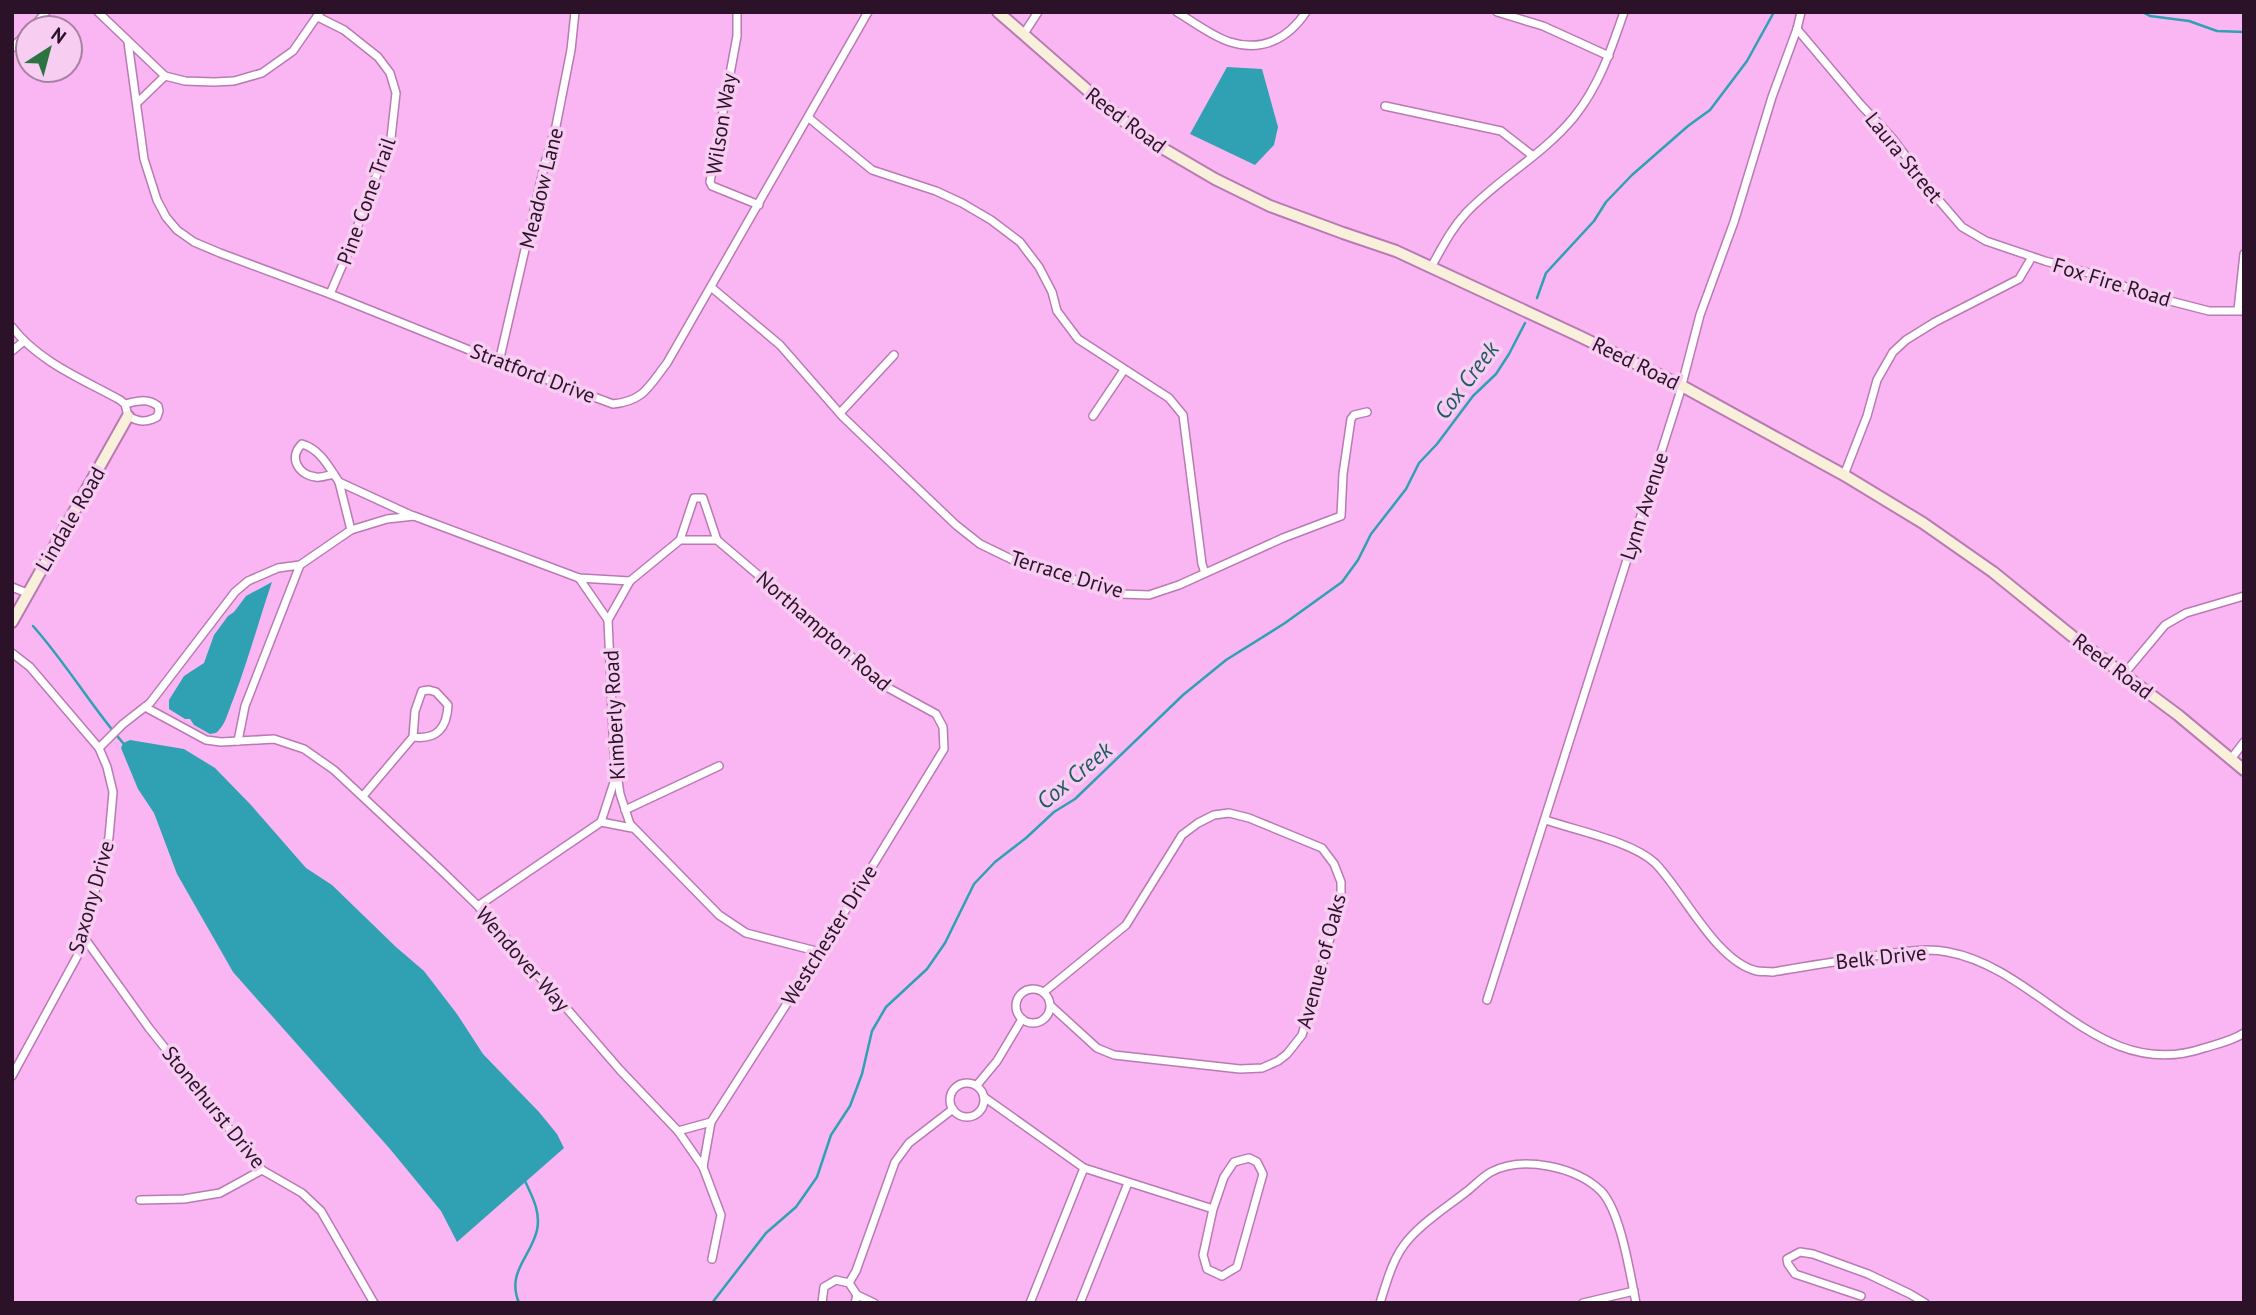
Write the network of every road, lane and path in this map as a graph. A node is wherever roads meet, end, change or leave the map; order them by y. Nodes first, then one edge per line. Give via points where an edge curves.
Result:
1 (98, 12) edge
2 (575, 12) edge
3 (737, 12) edge
4 (869, 12) edge
5 (998, 12) edge
6 (1038, 12) edge
7 (1177, 12) edge
8 (1306, 12) edge
9 (1497, 12) edge
10 (1624, 12) edge
11 (1801, 12) edge
12 (319, 15) edge
13 (1797, 29) junction
14 (1023, 35) junction
15 (128, 42) junction
16 (1609, 57) junction
17 (165, 76) junction
18 (137, 103) junction
19 (1385, 106) dead end
20 (809, 118) junction
21 (1533, 156) junction
22 (759, 205) junction
23 (2244, 254) edge
24 (2032, 257) junction
25 (1431, 267) junction
26 (711, 287) junction
27 (330, 294) junction
28 (2241, 310) edge
29 (12, 327) edge
30 (24, 341) junction
31 (12, 351) edge
32 (894, 355) dead end
33 (499, 362) junction
34 (1124, 370) junction
35 (1682, 386) junction
36 (125, 404) junction
37 (1367, 412) dead end
38 (840, 413) junction
39 (128, 416) junction
40 (1093, 416) dead end
41 (334, 474) junction
42 (1844, 475) junction
43 (339, 482) junction
44 (414, 516) junction
45 (351, 530) junction
46 (680, 540) junction
47 (717, 540) junction
48 (300, 565) junction
49 (1205, 573) junction
50 (579, 578) junction
51 (630, 581) junction
52 (12, 587) edge
53 (27, 593) junction
54 (2244, 596) edge
55 (608, 620) junction
56 (12, 622) edge
57 (12, 653) edge
58 (2124, 674) junction
59 (145, 707) junction
60 (936, 715) joint
61 (413, 737) junction
62 (237, 741) junction
63 (2244, 742) edge
64 (99, 748) junction
65 (2231, 759) junction
66 (719, 766) dead end
67 (2244, 770) edge
68 (617, 775) junction
69 (363, 796) junction
70 (625, 810) junction
71 (1546, 820) junction
72 (601, 822) junction
73 (634, 828) junction
74 (478, 906) junction
75 (83, 936) junction
76 (820, 951) junction
77 (1044, 992) junction
78 (1487, 1000) dead end
79 (1051, 1006) junction
80 (1022, 1019) junction
81 (2244, 1033) edge
82 (12, 1076) edge
83 (977, 1085) junction
84 (984, 1097) junction
85 (953, 1109) junction
86 (711, 1122) junction
87 (678, 1131) junction
88 (703, 1167) junction
89 (1084, 1168) junction
90 (262, 1170) junction
91 (1128, 1183) junction
92 (140, 1200) dead end
93 (1213, 1209) junction
94 (712, 1259) dead end
95 (849, 1283) junction
96 (1634, 1292) junction
97 (1861, 1296) dead end
98 (856, 1299) edge
99 (374, 1303) edge
100 (822, 1303) edge
101 (874, 1303) edge
102 (1030, 1303) edge
103 (1080, 1303) edge
104 (1380, 1303) edge
105 (1583, 1303) edge
106 (1636, 1303) edge
107 (1925, 1303) edge

1 - 15 street
2 - 33 street, Meadow Lane via 556,126
3 - 22 street, Wilson Way via 737,36 710,182
4 - 20 street, Stratford Drive
5 - 14 street, Reed Road
6 - 14 street
7 - 8 street via 1229,42 1250,45 1270,43 1290,32
9 - 16 street via 1543,26
10 - 16 street
11 - 13 street, Lynn Avenue
12 - 17 street via 293,51 262,73 234,81 185,81
12 - 27 street, Pine Cone Trail via 378,57 396,93 391,138
13 - 24 street, Laura Street via 1962,227
13 - 35 street, Lynn Avenue via 1700,316
14 - 25 street, Reed Road via 1145,138 1215,179 1270,206
15 - 17 street
15 - 18 street, Stratford Drive
16 - 21 street via 1584,104
17 - 18 street
18 - 27 street, Stratford Drive via 157,200 177,230 203,246
19 - 21 street via 1501,131
20 - 22 street, Stratford Drive
20 - 34 street via 873,170 962,202 1020,242 1039,267 1067,327
21 - 25 street via 1466,214
22 - 26 street, Stratford Drive
23 - 28 street
24 - 28 street, Fox Fire Road via 2209,311
24 - 42 street, Fox Fire Road via 2019,279 1935,322 1893,352 1877,380
25 - 35 street, Reed Road
26 - 33 street, Stratford Drive via 667,363 640,397 626,402 613,404
26 - 38 street, Terrace Drive via 780,345
27 - 33 street, Stratford Drive
29 - 30 street
30 - 31 street
30 - 36 street
32 - 38 street
34 - 40 street
34 - 49 street via 1169,398 1183,415
35 - 42 street, Reed Road
35 - 71 street, Lynn Avenue
36 - 39 street
36 - 39 street via 143,400 159,405 157,417 150,421
37 - 49 street, Terrace Drive via 1351,419 1341,516
38 - 49 street, Terrace Drive via 956,525 999,554 1121,594 1149,594
39 - 53 street, Lindale Road
41 - 41 street via 310,446 302,444 296,450 298,468 306,474
41 - 43 street
42 - 58 street, Reed Road via 1993,572
43 - 44 street
43 - 45 street
44 - 45 street
44 - 50 street
45 - 48 street
46 - 47 street
46 - 47 street via 694,498 703,498
46 - 51 street
47 - 60 street, Northampton Road via 883,685
48 - 59 street via 248,580
48 - 62 street via 245,706
50 - 51 street
50 - 55 street, Kimberly Road
51 - 55 street, Kimberly Road
52 - 53 street
53 - 56 street, Lindale Road
54 - 58 street via 2186,613 2165,625
55 - 68 street, Kimberly Road
57 - 64 street via 30,667
58 - 65 street, Reed Road
59 - 62 street via 206,740
59 - 64 street
60 - 76 street, Westchester Drive via 943,727 944,749
61 - 61 street via 422,691 436,692 448,705 444,726 423,738
61 - 69 street
62 - 69 street, Wendover Way via 274,739 304,749
63 - 65 street
64 - 75 street, Saxony Drive via 113,792 109,837
65 - 67 street, Reed Road
66 - 70 street
68 - 70 street, Kimberly Road
68 - 72 street
69 - 74 street, Wendover Way
70 - 73 street, Kimberly Road
71 - 78 street, Lynn Avenue
71 - 81 street, Belk Drive via 1636,850 1655,863 1716,942 1740,964 1756,971 1893,953 1947,951 2003,974 2121,1049 2181,1054
72 - 73 street
72 - 74 street
73 - 76 street, Kimberly Road via 689,887 746,933
74 - 87 street, Wendover Way
75 - 82 street, Saxony Drive via 79,953
75 - 90 street, Stonehurst Drive
76 - 86 street, Westchester Drive
77 - 79 street
77 - 79 street, Avenue of Oaks via 1126,925 1182,835 1214,815 1248,818 1322,848 1334,864 1342,882 1336,921 1302,1035 1278,1061 1262,1068 1240,1069 1114,1055 1097,1048
77 - 80 street via 1030,989 1019,996 1016,1009
79 - 80 street via 1035,1023
80 - 83 street
83 - 84 street
83 - 85 street via 964,1083 953,1089 949,1099
84 - 85 street via 981,1110 970,1117
84 - 89 street
85 - 95 street via 909,1143 895,1162
86 - 87 street
86 - 88 street
87 - 88 street, Wendover Way
88 - 94 street, Wendover Way via 721,1215
89 - 91 street
89 - 102 street
90 - 92 street via 220,1193
90 - 99 street, Stonehurst Drive via 302,1193 321,1211
91 - 93 street
91 - 103 street
93 - 93 street via 1203,1255 1207,1269 1223,1276 1237,1267 1263,1174 1257,1162 1249,1157 1234,1162
95 - 98 street
95 - 100 street via 836,1280 824,1287
96 - 104 street via 1618,1224 1602,1192 1578,1175 1519,1163 1492,1172 1408,1240 1393,1265
96 - 105 street
96 - 106 street
97 - 107 street via 1795,1275 1787,1259 1800,1252 1813,1254 1868,1274
98 - 101 street

